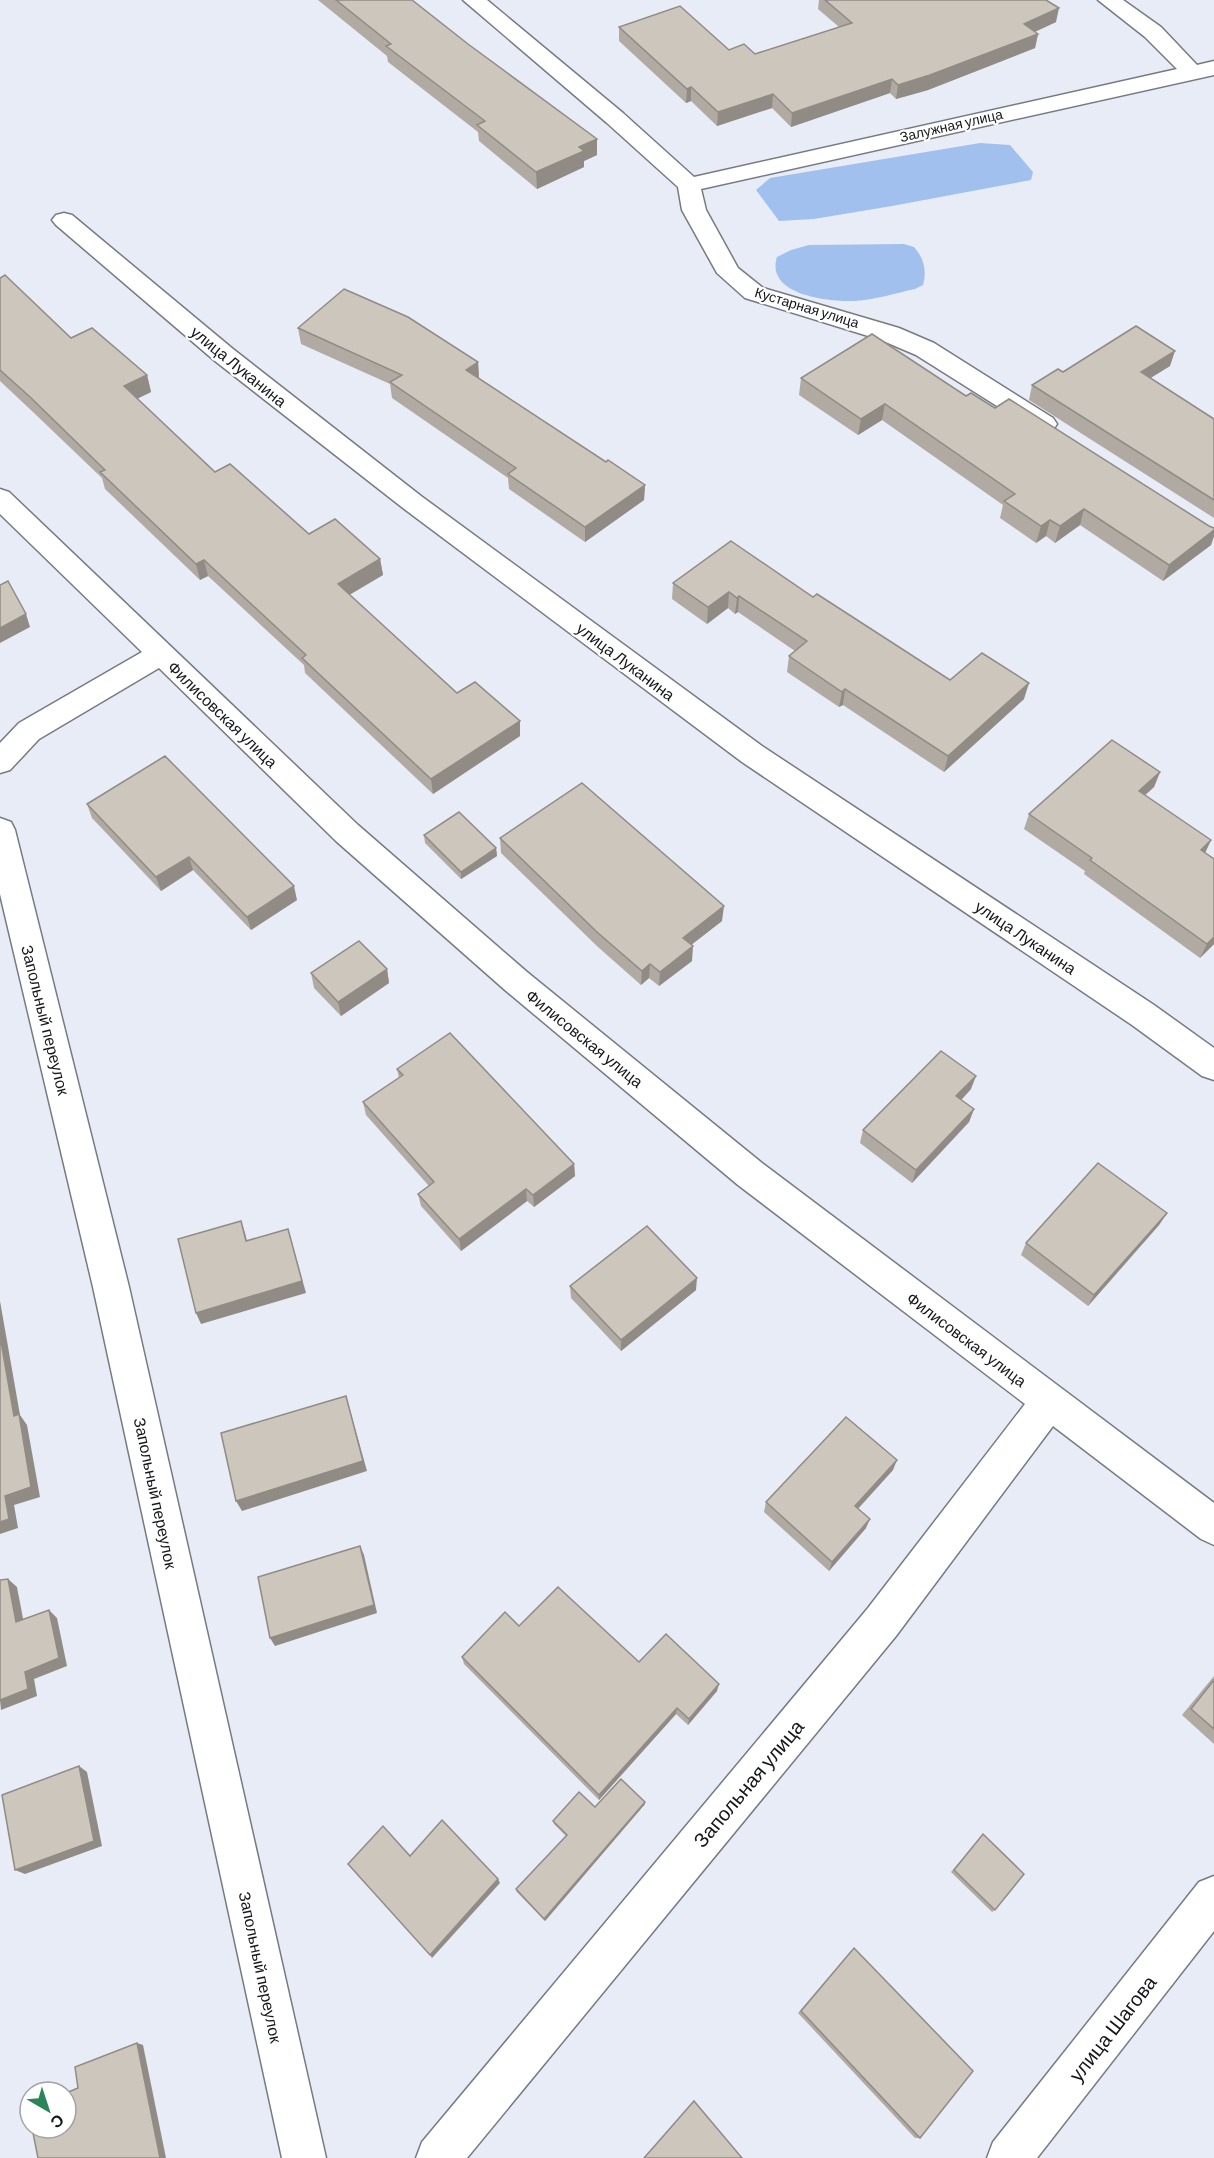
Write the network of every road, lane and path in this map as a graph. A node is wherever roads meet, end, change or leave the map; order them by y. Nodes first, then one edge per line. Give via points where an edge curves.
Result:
1 (474, 0) edge
2 (1110, 0) edge
3 (1203, 70) edge
4 (689, 185) junction
5 (64, 220) dead end
6 (1064, 437) edge
7 (0, 498) edge
8 (160, 654) junction
9 (0, 762) edge
10 (0, 830) edge
11 (1214, 1066) edge
12 (1049, 1402) junction
13 (1214, 1526) edge
14 (1214, 1897) edge
15 (304, 2158) edge
16 (438, 2158) edge
17 (1009, 2158) edge

1 - 4 street
2 - 3 street
3 - 4 street, Залужная улица
4 - 6 street, Кустарная улица via 693,210 729,273 754,293 890,334 925,349
5 - 11 street, улица Луканина via 224,355 412,502 752,754
7 - 8 street, Филисовская улица
8 - 9 street via 29,731
8 - 12 street, Филисовская улица via 347,833 516,981 750,1174
10 - 15 street, Запольный переулок via 111,1287
12 - 13 street, Филисовская улица
12 - 16 street, Запольная улица via 882,1622
14 - 17 street, улица Шагова

